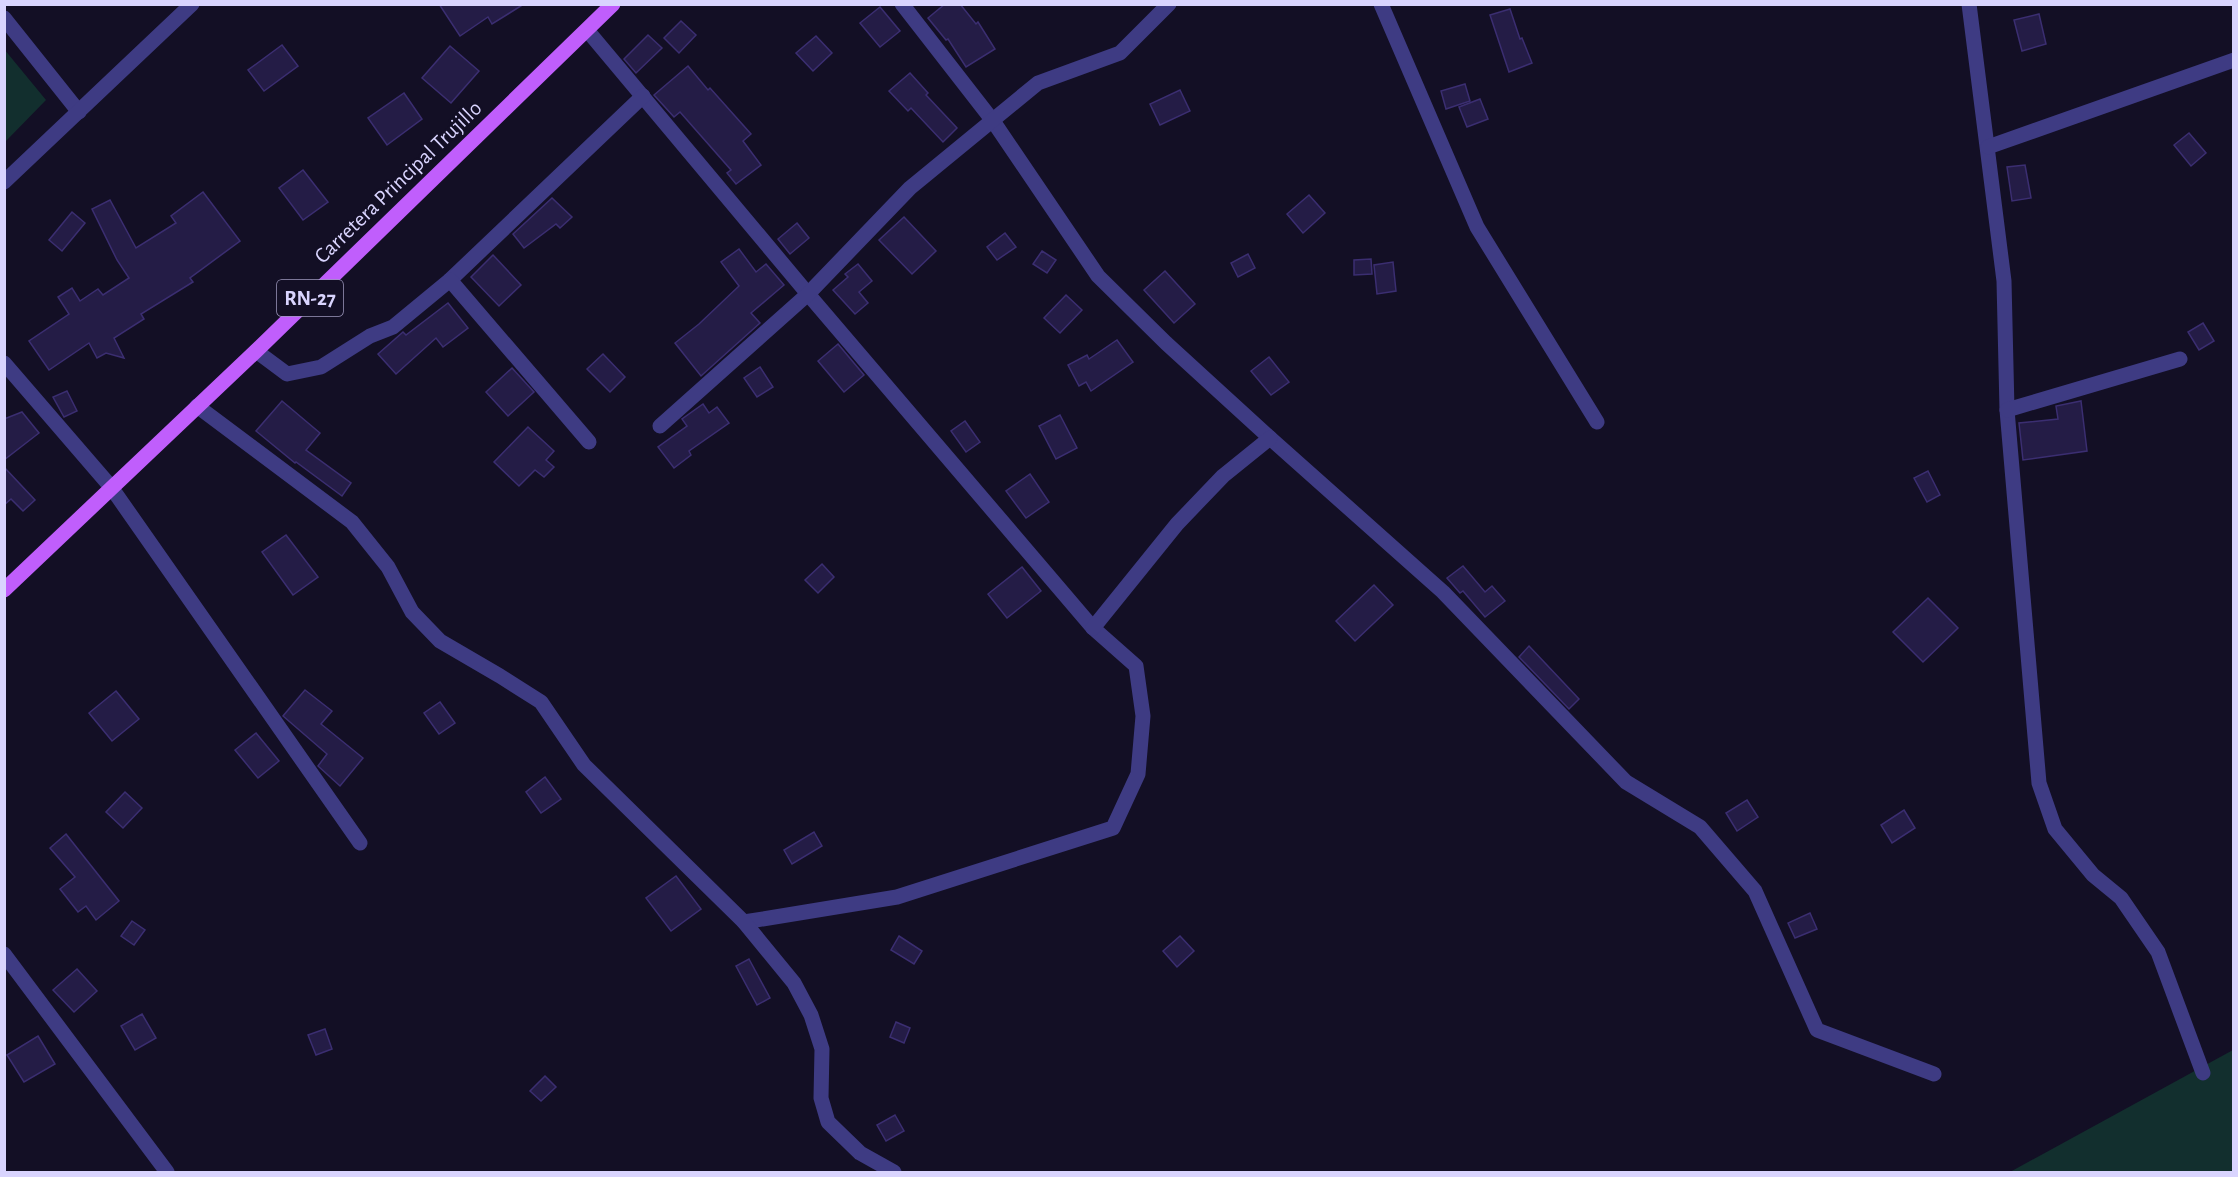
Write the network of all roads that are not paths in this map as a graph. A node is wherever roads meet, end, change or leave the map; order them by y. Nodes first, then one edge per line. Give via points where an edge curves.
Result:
1 (192, 4) edge
2 (613, 4) edge
3 (902, 4) edge
4 (1169, 4) edge
5 (1382, 4) edge
6 (1968, 4) edge
7 (4, 18) edge
8 (587, 30) junction
9 (2234, 60) edge
10 (643, 96) junction
11 (79, 111) junction
12 (993, 121) junction
13 (1988, 147) junction
14 (4, 182) edge
15 (450, 280) junction
16 (808, 294) junction
17 (255, 351) junction
18 (2180, 359) dead end
19 (4, 363) edge
20 (197, 406) junction
21 (2007, 410) junction
22 (1596, 422) dead end
23 (660, 426) dead end
24 (1270, 438) junction
25 (589, 442) dead end
26 (111, 487) junction
27 (4, 590) edge
28 (1093, 628) junction
29 (360, 843) dead end
30 (744, 922) junction
31 (4, 954) edge
32 (2203, 1073) dead end
33 (1934, 1074) dead end
34 (166, 1173) edge
35 (894, 1173) edge

1 - 11 street
2 - 8 main road, Carretera Principal Trujillo / RN-27
3 - 12 street
4 - 12 street via 1120,53 1038,83
5 - 22 street via 1477,227
6 - 13 street
7 - 11 street
8 - 10 street
8 - 17 main road, Carretera Principal Trujillo / RN-27
9 - 13 street
10 - 15 street
10 - 16 street
11 - 14 street
12 - 16 street via 910,188
12 - 24 street via 1098,276
13 - 21 street via 2004,281
15 - 17 street via 393,327 370,336 321,367 286,374
15 - 25 street
16 - 23 street
16 - 28 street
17 - 20 main road, Carretera Principal Trujillo / RN-27
18 - 21 street
19 - 26 street
20 - 26 main road, Carretera Principal Trujillo / RN-27
20 - 30 street via 352,522 388,567 412,612 440,641 541,702 584,765
21 - 32 street via 2038,783 2055,829 2093,875 2121,898 2158,952
24 - 28 street via 1223,476 1177,524
24 - 33 street via 1443,592 1626,782 1700,826 1755,891 1817,1030
26 - 27 main road, Carretera Principal Trujillo / RN-27
26 - 29 street
28 - 30 street via 1136,666 1143,716 1138,774 1113,828 897,897
30 - 35 street via 794,982 811,1015 822,1049 821,1098 828,1122 860,1153
31 - 34 street

